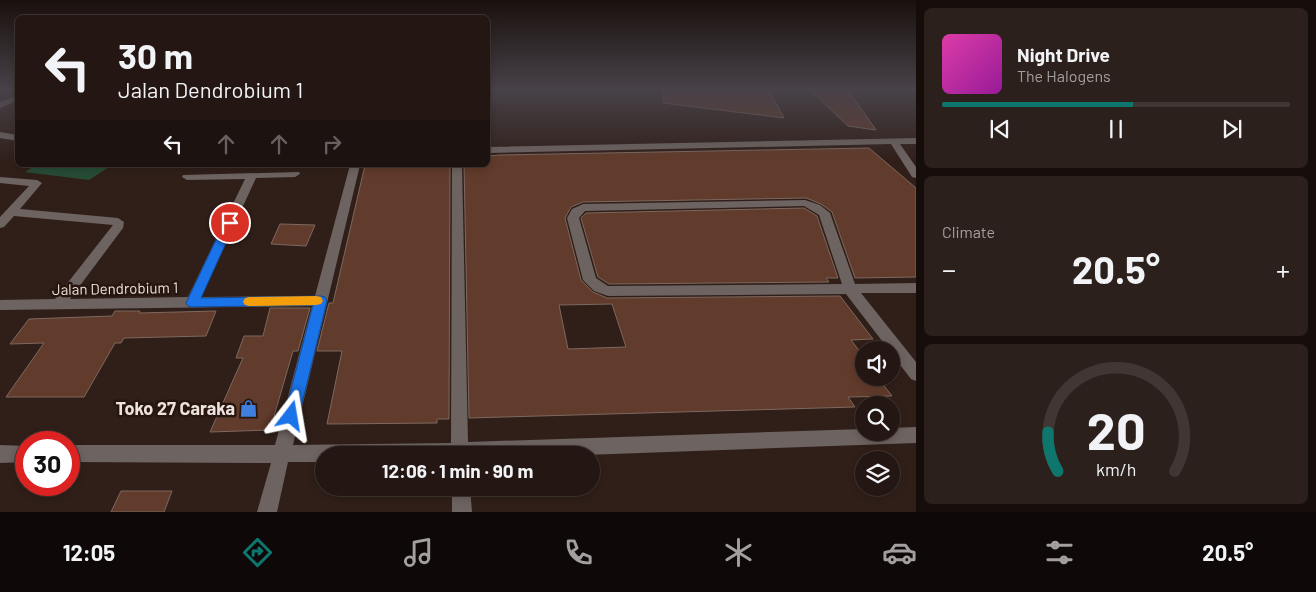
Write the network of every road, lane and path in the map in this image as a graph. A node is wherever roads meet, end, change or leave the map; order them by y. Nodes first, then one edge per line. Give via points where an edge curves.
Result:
1 (0, 135) edge
2 (15, 138) edge
3 (916, 141) edge
4 (894, 142) junction
5 (490, 150) edge
6 (354, 167) edge
7 (457, 167) edge
8 (295, 174) dead end
9 (252, 175) junction
10 (916, 175) edge
11 (187, 177) dead end
12 (0, 180) edge
13 (12, 212) junction
14 (0, 224) edge
15 (916, 288) edge
16 (851, 290) junction
17 (321, 301) junction
18 (192, 303) junction
19 (0, 305) edge
20 (58, 305) junction
21 (916, 374) edge
22 (916, 434) edge
23 (460, 446) edge
24 (600, 447) edge
25 (0, 454) edge
26 (15, 454) edge
27 (80, 454) edge
28 (282, 454) junction
29 (315, 454) edge
30 (461, 496) edge
31 (267, 512) edge
32 (462, 512) edge

1 - 2 street
3 - 4 street
4 - 5 street
4 - 10 street
6 - 17 street
7 - 23 street
8 - 9 street
9 - 11 street
9 - 18 street
12 - 13 street via 37,183
13 - 14 street
13 - 20 street via 118,222 119,225
15 - 16 street
16 - 16 street via 608,291 590,280 574,218 582,208 805,203 824,213
16 - 21 street
17 - 18 street, Jalan Dendrobium 1
17 - 28 street
18 - 20 street, Jalan Dendrobium 1
19 - 20 street, Jalan Dendrobium 1
22 - 24 street
25 - 26 street
27 - 28 street
28 - 29 street
28 - 31 street
30 - 32 street

